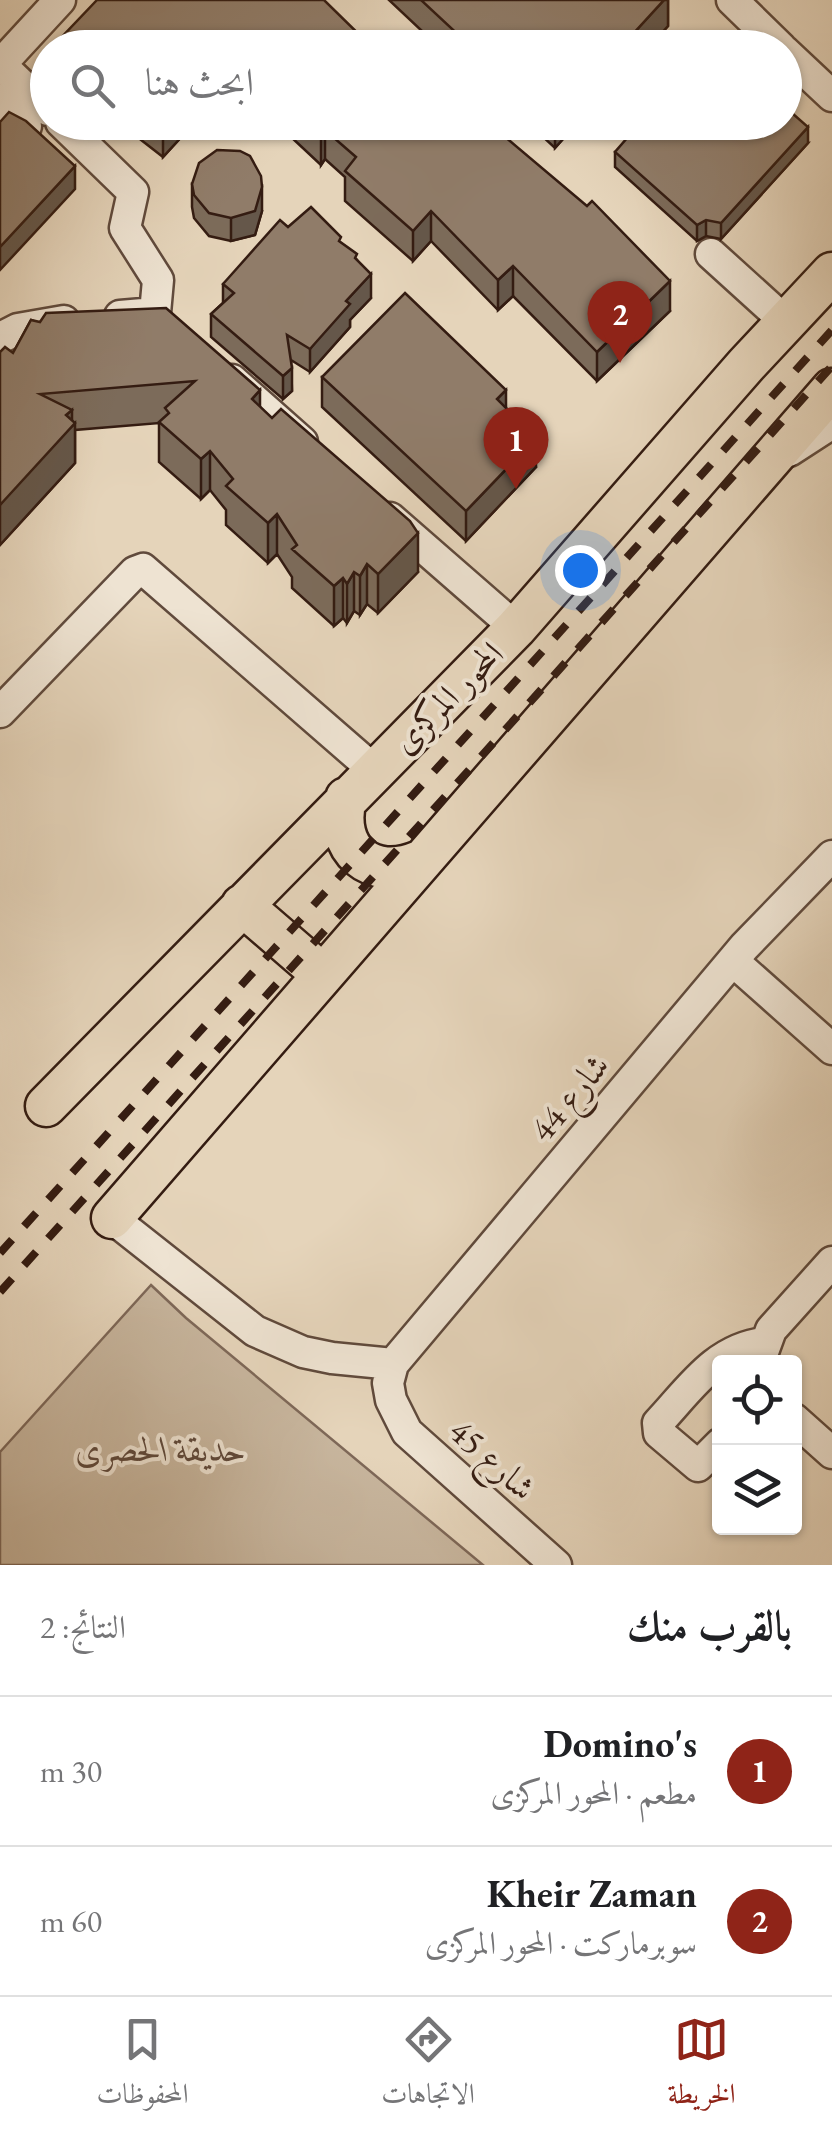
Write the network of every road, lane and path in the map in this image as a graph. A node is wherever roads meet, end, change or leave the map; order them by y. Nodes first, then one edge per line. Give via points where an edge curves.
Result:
1 (60, 0) edge
2 (732, 0) edge
3 (45, 30) edge
4 (763, 30) edge
5 (30, 48) edge
6 (0, 64) edge
7 (802, 67) edge
8 (832, 96) edge
9 (0, 100) edge
10 (30, 108) edge
11 (30, 115) edge
12 (79, 140) edge
13 (711, 254) dead end
14 (832, 274) edge
15 (786, 322) junction
16 (0, 338) edge
17 (215, 366) edge
18 (832, 390) edge
19 (832, 423) edge
20 (320, 458) edge
21 (772, 458) junction
22 (365, 497) edge
23 (516, 628) junction
24 (0, 712) edge
25 (360, 784) junction
26 (832, 856) edge
27 (420, 861) junction
28 (242, 905) junction
29 (733, 961) junction
30 (322, 974) junction
31 (832, 1049) edge
32 (46, 1106) dead end
33 (112, 1218) joint
34 (832, 1262) edge
35 (762, 1353) edge
36 (724, 1355) edge
37 (393, 1364) junction
38 (712, 1364) edge
39 (802, 1426) edge
40 (719, 1445) edge
41 (832, 1453) edge
42 (556, 1565) edge

1 - 3 street
2 - 4 street
5 - 6 street
6 - 10 street
7 - 8 street
9 - 11 street
12 - 16 street via 133,192 125,228 158,280 162,320 36,324
13 - 15 street
14 - 15 main road, المحور المركزى
15 - 23 main road, المحور المركزى
17 - 20 street
18 - 21 main road
19 - 21 street
21 - 27 main road
22 - 23 street
23 - 25 main road, المحور المركزى
24 - 25 street via 143,569
25 - 27 main road via 343,830 349,845 373,866
25 - 28 main road, المحور المركزى
26 - 29 street, شارع 44
27 - 30 main road
28 - 30 main road
28 - 32 main road, المحور المركزى
29 - 31 street
29 - 37 street, شارع 44
30 - 33 main road
33 - 37 street via 255,1331 303,1352
34 - 35 street
35 - 36 street
37 - 42 street, شارع 45 via 391,1400 407,1432
38 - 40 street via 658,1423 659,1433 698,1466
39 - 41 street

